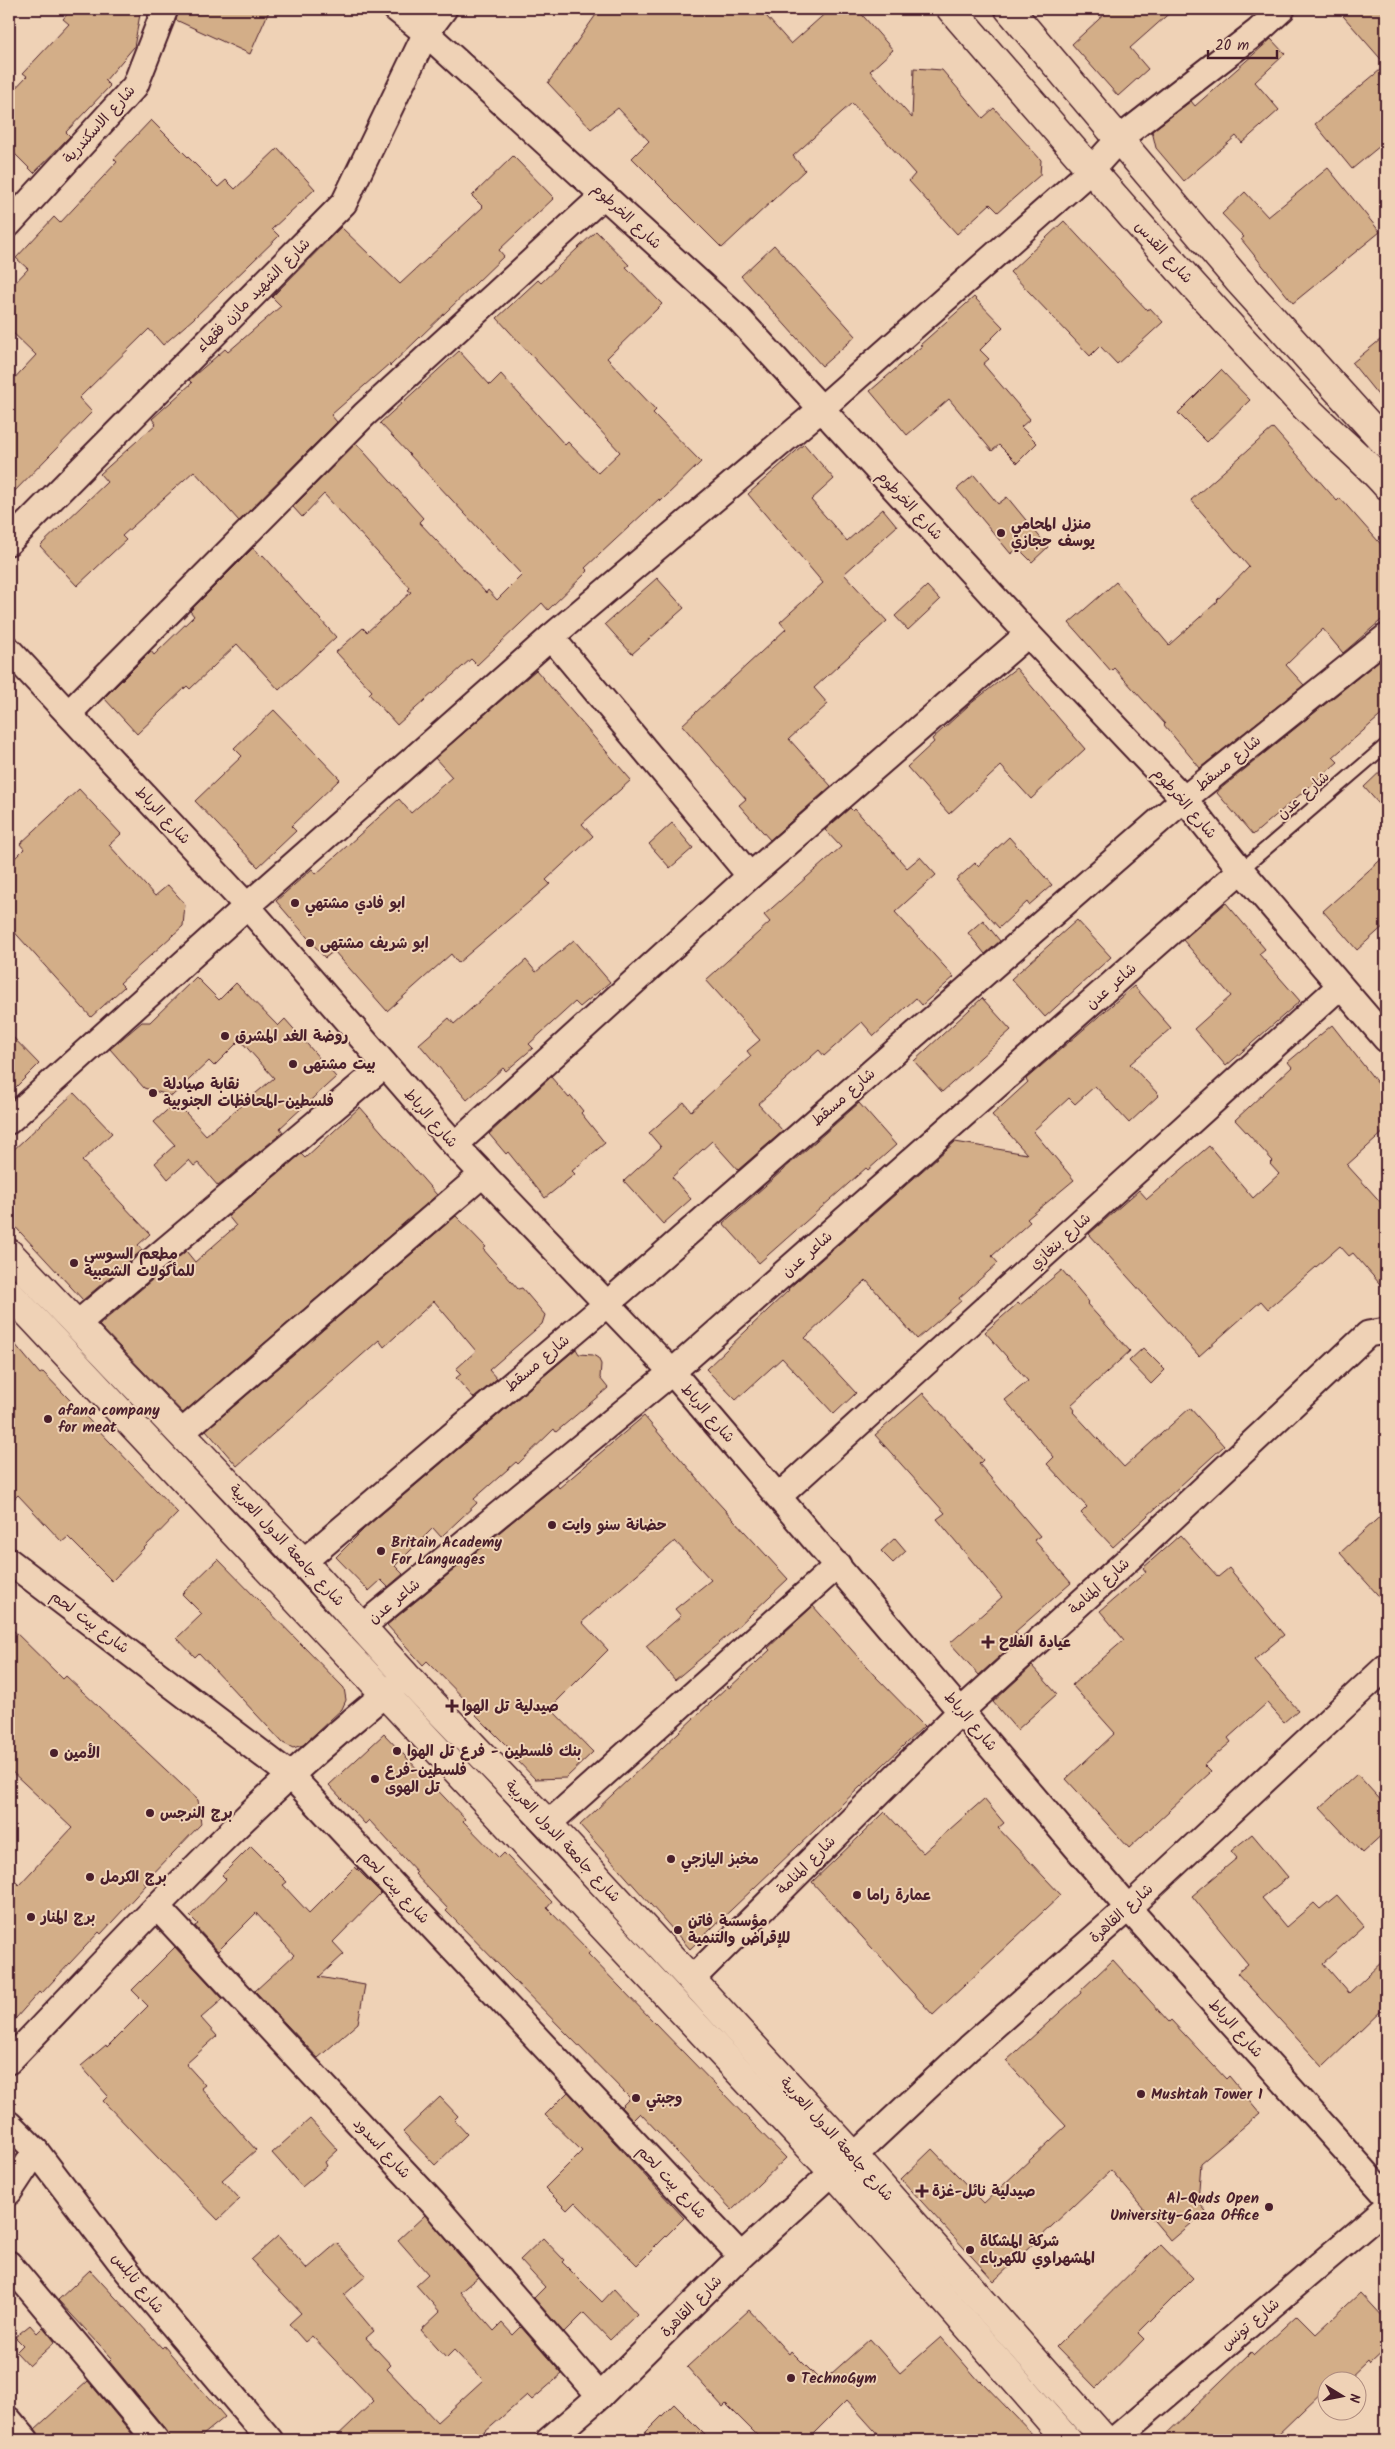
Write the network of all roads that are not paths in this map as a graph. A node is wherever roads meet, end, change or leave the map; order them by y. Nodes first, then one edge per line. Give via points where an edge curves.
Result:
1 (165, 9) edge
2 (396, 9) edge
3 (444, 9) edge
4 (951, 9) edge
5 (1009, 9) edge
6 (1282, 9) edge
7 (426, 33) junction
8 (1119, 139) junction
9 (1091, 170) junction
10 (604, 195) junction
11 (9, 224) edge
12 (821, 409) junction
13 (1386, 444) edge
14 (1386, 485) edge
15 (9, 542) edge
16 (1028, 634) junction
17 (1386, 637) edge
18 (551, 638) junction
19 (9, 650) edge
20 (69, 713) junction
21 (1386, 745) edge
22 (1184, 799) junction
23 (1241, 870) junction
24 (750, 876) junction
25 (247, 906) junction
26 (1340, 986) junction
27 (1386, 1039) edge
28 (385, 1065) junction
29 (9, 1121) edge
30 (455, 1145) junction
31 (484, 1174) junction
32 (9, 1253) edge
33 (9, 1293) edge
34 (608, 1303) junction
35 (77, 1324) junction
36 (1386, 1330) edge
37 (672, 1372) junction
38 (181, 1434) junction
39 (780, 1496) junction
40 (9, 1561) edge
41 (303, 1562) junction
42 (838, 1565) junction
43 (363, 1626) junction
44 (1386, 1667) edge
45 (406, 1676) junction
46 (383, 1695) junction
47 (962, 1710) junction
48 (290, 1775) junction
49 (548, 1824) junction
50 (157, 1907) junction
51 (1128, 1908) junction
52 (691, 1980) junction
53 (9, 2061) edge
54 (9, 2124) edge
55 (36, 2151) junction
56 (843, 2164) junction
57 (9, 2192) edge
58 (1386, 2195) edge
59 (1386, 2208) edge
60 (741, 2256) junction
61 (9, 2264) edge
62 (600, 2396) junction
63 (9, 2420) edge
64 (1103, 2439) edge
65 (26, 2440) edge
66 (156, 2440) edge
67 (270, 2440) edge
68 (549, 2440) edge
69 (1067, 2440) edge

1 - 11 street, شارع الاسكندرية via 135,86
2 - 7 street, شارع الخرطوم
3 - 7 street, شارع الشهيد مازن فقهاء
4 - 9 main road, شارع القدس
5 - 8 main road
6 - 8 street
7 - 10 street, شارع الخرطوم
7 - 15 street, شارع الشهيد مازن فقهاء via 344,203
8 - 9 street
8 - 13 main road via 1237,279
9 - 12 street
9 - 14 main road, شارع القدس via 1293,395 1367,463
10 - 12 street, شارع الخرطوم via 739,319
10 - 20 street via 364,415
12 - 16 street, شارع الخرطوم
12 - 18 street
16 - 22 street, شارع الخرطوم
16 - 24 street
17 - 22 street, شارع مسقط
18 - 24 street
18 - 25 street
19 - 20 street, شارع الرباط
20 - 25 street, شارع الرباط
21 - 23 lane, شارع عدن
22 - 23 street, شارع الخرطوم
22 - 34 street, شارع مسقط
23 - 26 street, شارع الخرطوم
23 - 37 street, شاعر عدن
24 - 30 street
25 - 28 street, شارع الرباط
25 - 29 street
26 - 27 street, شارع الخرطوم
26 - 39 street, شارع بنغازي
28 - 30 street, شارع الرباط
28 - 35 street
30 - 31 street, شارع الرباط
31 - 34 street, شارع الرباط
31 - 38 street
32 - 35 main road, شارع جامعة الدول العربية
33 - 46 main road, شارع جامعة الدول العربية
34 - 37 street, شارع الرباط
34 - 41 street, شارع مسقط
35 - 38 main road, شارع جامعة الدول العربية
36 - 47 street, شارع المنامة via 1368,1334 1132,1556
37 - 39 street, شارع الرباط
37 - 43 street, شاعر عدن
38 - 41 main road, شارع جامعة الدول العربية
39 - 42 street, شارع الرباط
40 - 48 street, شارع بيت لحم
41 - 43 main road, شارع جامعة الدول العربية
42 - 47 street, شارع الرباط
42 - 49 street
43 - 45 main road, شارع جامعة الدول العربية
44 - 51 street, شارع القاهرة
45 - 46 street
45 - 49 main road, شارع جامعة الدول العربية
46 - 48 street
46 - 56 main road, شارع جامعة الدول العربية
47 - 51 street, شارع الرباط
47 - 52 street, شارع المنامة
48 - 50 street
48 - 60 street, شارع بيت لحم
49 - 52 main road, شارع جامعة الدول العربية
50 - 53 street
50 - 62 street, شارع اسدود via 433,2203
51 - 56 street, شارع القاهرة via 968,2048
51 - 58 street, شارع الرباط
52 - 56 main road, شارع جامعة الدول العربية
54 - 55 street, شارع نابلس
55 - 57 street
55 - 67 street, شارع نابلس via 128,2272
56 - 60 street, شارع القاهرة
56 - 64 main road, شارع جامعة الدول العربية
56 - 69 main road, شارع جامعة الدول العربية
59 - 64 street, شارع تونس
60 - 62 street, شارع القاهرة
61 - 66 street
62 - 68 street, شارع القاهرة
63 - 65 street

